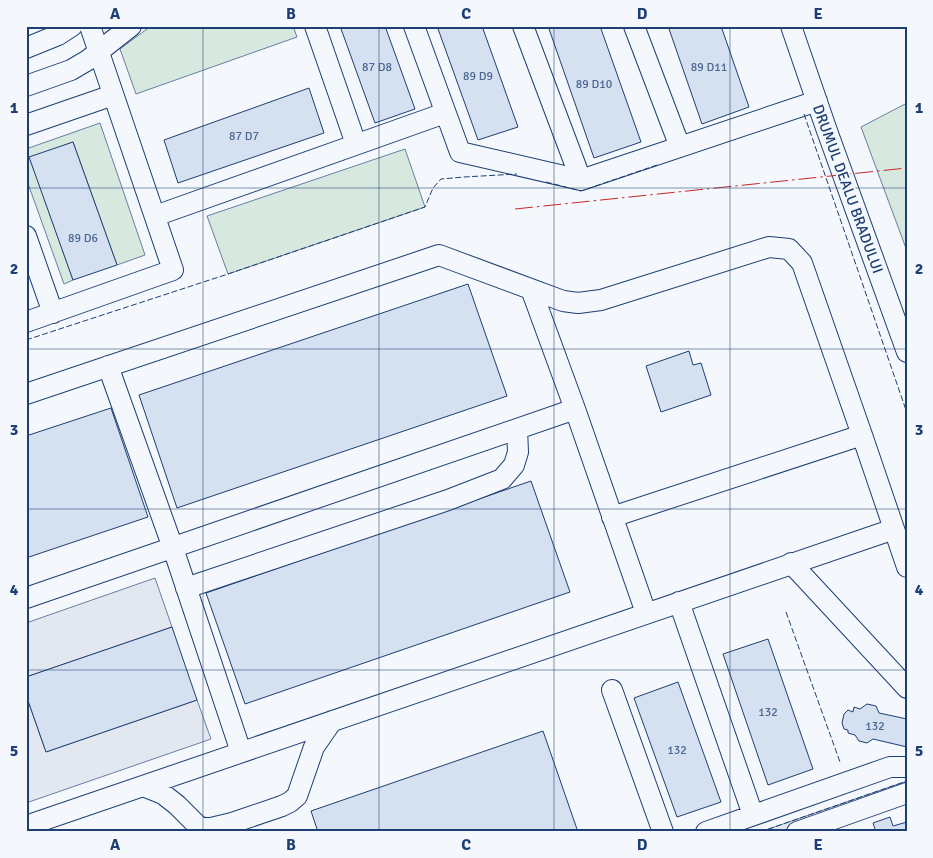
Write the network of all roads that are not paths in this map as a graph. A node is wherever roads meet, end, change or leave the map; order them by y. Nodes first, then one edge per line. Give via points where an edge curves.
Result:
1 (72, 26) edge
2 (90, 26) edge
3 (131, 26) edge
4 (315, 26) edge
5 (414, 26) edge
6 (523, 26) edge
7 (634, 26) edge
8 (791, 26) edge
9 (26, 48) edge
10 (98, 51) junction
11 (26, 86) edge
12 (113, 95) junction
13 (817, 101) junction
14 (445, 113) junction
15 (26, 125) edge
16 (356, 144) junction
17 (680, 147) junction
18 (581, 180) junction
19 (155, 216) junction
20 (26, 236) edge
21 (531, 289) junction
22 (53, 312) junction
23 (26, 322) edge
24 (907, 352) edge
25 (108, 366) junction
26 (26, 394) edge
27 (576, 409) junction
28 (517, 429) junction
29 (862, 435) junction
30 (612, 516) junction
31 (894, 529) junction
32 (173, 548) junction
33 (791, 563) junction
34 (907, 567) edge
35 (186, 588) junction
36 (26, 598) edge
37 (679, 602) junction
38 (646, 613) junction
39 (907, 688) edge
40 (612, 690) dead end
41 (332, 721) junction
42 (242, 752) junction
43 (907, 767) edge
44 (143, 786) junction
45 (907, 793) edge
46 (753, 815) junction
47 (26, 826) edge
48 (663, 832) edge
49 (706, 832) edge
50 (797, 832) edge

1 - 9 street
2 - 10 street
3 - 10 street
4 - 16 street
5 - 14 street
6 - 18 street
7 - 17 street
8 - 13 street, DRUMUL DEALU BRADULUI
10 - 11 street via 71,70
10 - 12 street
12 - 15 street
12 - 19 street
13 - 17 street
13 - 24 street, DRUMUL DEALU BRADULUI
14 - 16 street
14 - 18 street via 460,152
16 - 19 street
17 - 18 street
19 - 22 street via 173,270
20 - 22 street
21 - 25 street via 439,255
21 - 27 street
21 - 29 street via 563,301 601,300 768,247 789,249 802,263
22 - 23 street
25 - 26 street
25 - 32 street
27 - 28 street
27 - 30 street
28 - 32 street
28 - 35 street via 518,452 514,465 502,479
29 - 30 street
29 - 31 street
30 - 38 street
31 - 33 street
31 - 34 street
32 - 35 street
32 - 36 street
33 - 37 street
33 - 39 street
35 - 42 street
37 - 38 street
37 - 46 street
38 - 41 street
40 - 48 street
41 - 42 street
41 - 44 street via 314,747 297,796 282,806 232,823 205,828 198,826 163,794
42 - 44 street
43 - 46 street via 890,768
44 - 47 street
45 - 50 street
46 - 49 street

